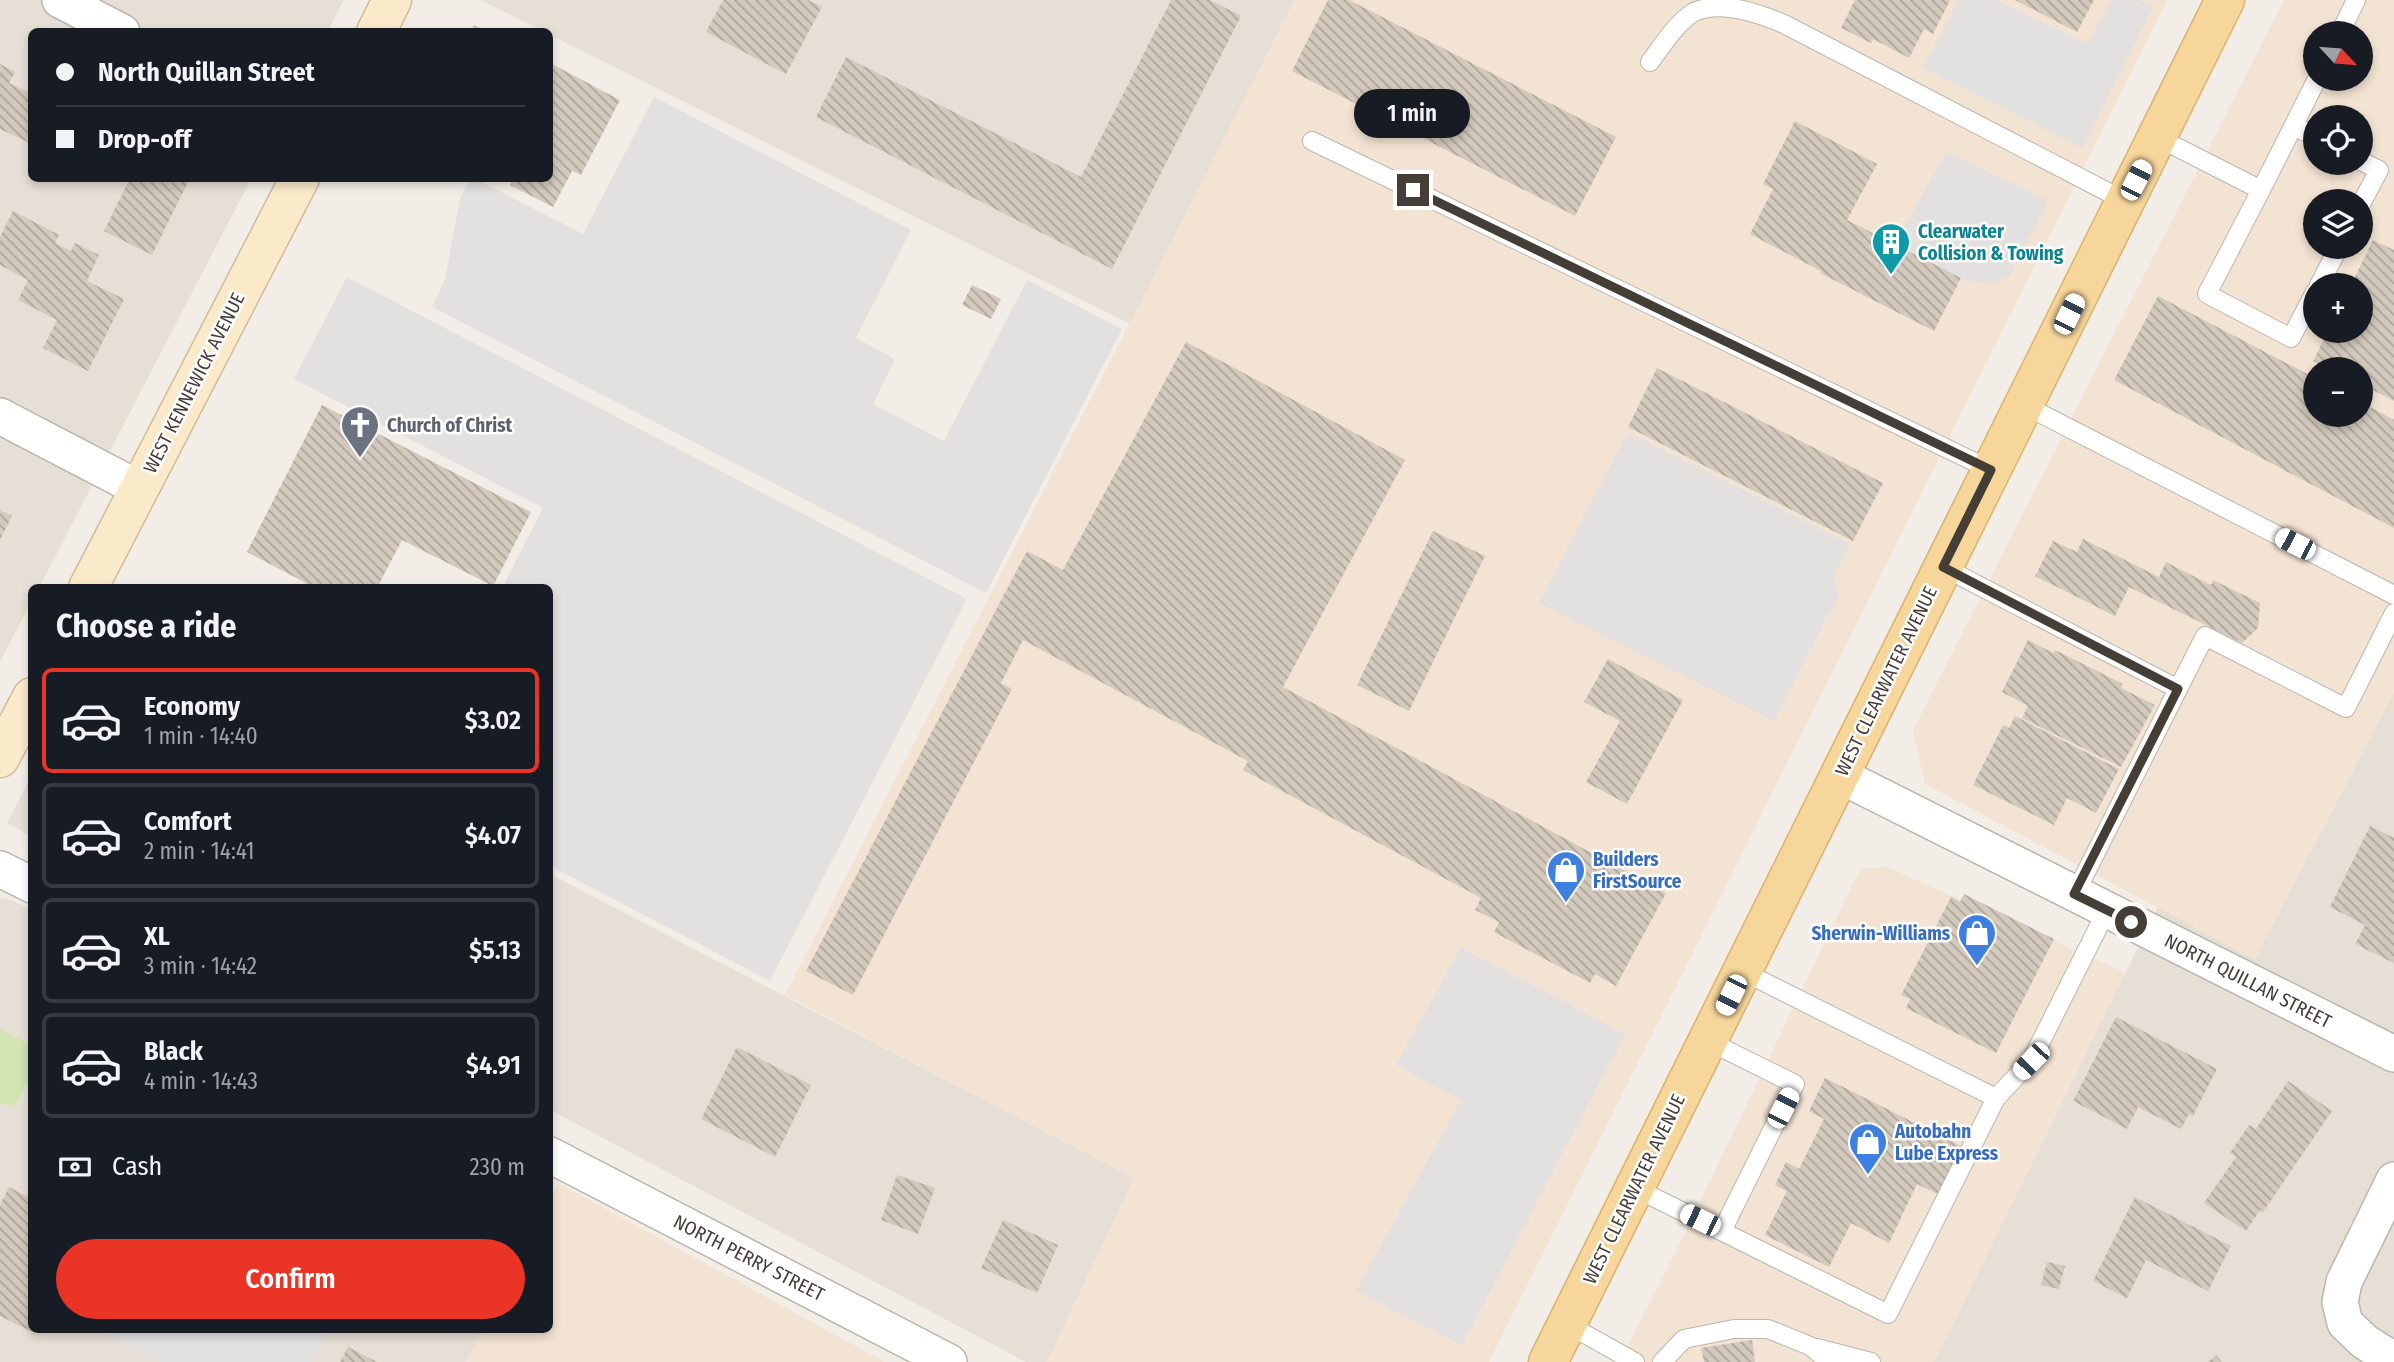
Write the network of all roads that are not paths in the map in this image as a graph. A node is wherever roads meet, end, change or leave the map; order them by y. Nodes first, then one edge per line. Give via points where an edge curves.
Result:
1 (60, 0) edge
2 (392, 0) edge
3 (2225, 0) edge
4 (2356, 0) edge
5 (2346, 21) edge
6 (114, 28) edge
7 (378, 28) edge
8 (1650, 62) dead end
9 (2311, 91) edge
10 (2294, 126) junction
11 (2303, 131) edge
12 (2157, 137) junction
13 (1312, 141) dead end
14 (2373, 167) edge
15 (298, 182) edge
16 (2369, 189) edge
17 (2261, 190) junction
18 (2125, 201) junction
19 (2303, 315) edge
20 (2024, 405) junction
21 (0, 416) edge
22 (1991, 470) junction
23 (140, 489) junction
24 (1943, 567) junction
25 (90, 584) edge
26 (2394, 594) edge
27 (2394, 613) edge
28 (2178, 689) junction
29 (28, 705) edge
30 (0, 758) edge
31 (1839, 775) junction
32 (0, 869) edge
33 (28, 883) edge
34 (2074, 894) junction
35 (2107, 910) junction
36 (1742, 971) junction
37 (1708, 1041) junction
38 (2394, 1054) edge
39 (1996, 1098) junction
40 (553, 1156) edge
41 (2394, 1180) edge
42 (1635, 1188) junction
43 (1721, 1231) junction
44 (1567, 1324) junction
45 (1810, 1346) junction
46 (2394, 1360) edge
47 (949, 1362) edge
48 (1548, 1362) edge
49 (1635, 1362) edge
50 (1662, 1362) edge
51 (1830, 1362) edge
52 (1871, 1362) edge

1 - 6 street
2 - 7 street
3 - 12 main road, WEST CLEARWATER AVENUE
4 - 5 lane
8 - 18 lane via 1694,12 1713,6 1760,14
9 - 10 lane
10 - 11 lane
10 - 17 lane
12 - 17 lane
12 - 18 main road, WEST CLEARWATER AVENUE
13 - 22 lane
14 - 16 lane via 2379,170
15 - 23 street, WEST KENNEWICK AVENUE
17 - 19 lane via 2207,294 2291,338
18 - 20 main road, WEST CLEARWATER AVENUE
20 - 22 main road, WEST CLEARWATER AVENUE
20 - 26 lane
21 - 23 street
22 - 24 main road, WEST CLEARWATER AVENUE
23 - 25 street, WEST KENNEWICK AVENUE
24 - 28 lane
24 - 31 main road, WEST CLEARWATER AVENUE
27 - 28 lane via 2346,708 2206,636
28 - 34 lane
29 - 30 street
31 - 34 street, NORTH QUILLAN STREET
31 - 36 main road, WEST CLEARWATER AVENUE
32 - 33 street
34 - 35 street, NORTH QUILLAN STREET
35 - 38 street, NORTH QUILLAN STREET
35 - 39 lane via 2031,1061
36 - 37 main road, WEST CLEARWATER AVENUE
36 - 39 lane
37 - 42 main road, WEST CLEARWATER AVENUE
37 - 43 lane via 1795,1084
39 - 43 lane via 1888,1314
40 - 47 street, NORTH PERRY STREET
41 - 46 street via 2344,1282 2340,1302 2345,1323
42 - 43 lane
42 - 44 main road, WEST CLEARWATER AVENUE
44 - 48 main road, WEST CLEARWATER AVENUE
44 - 49 lane
45 - 50 lane via 1768,1329 1734,1329 1684,1339
45 - 51 lane
45 - 52 lane

